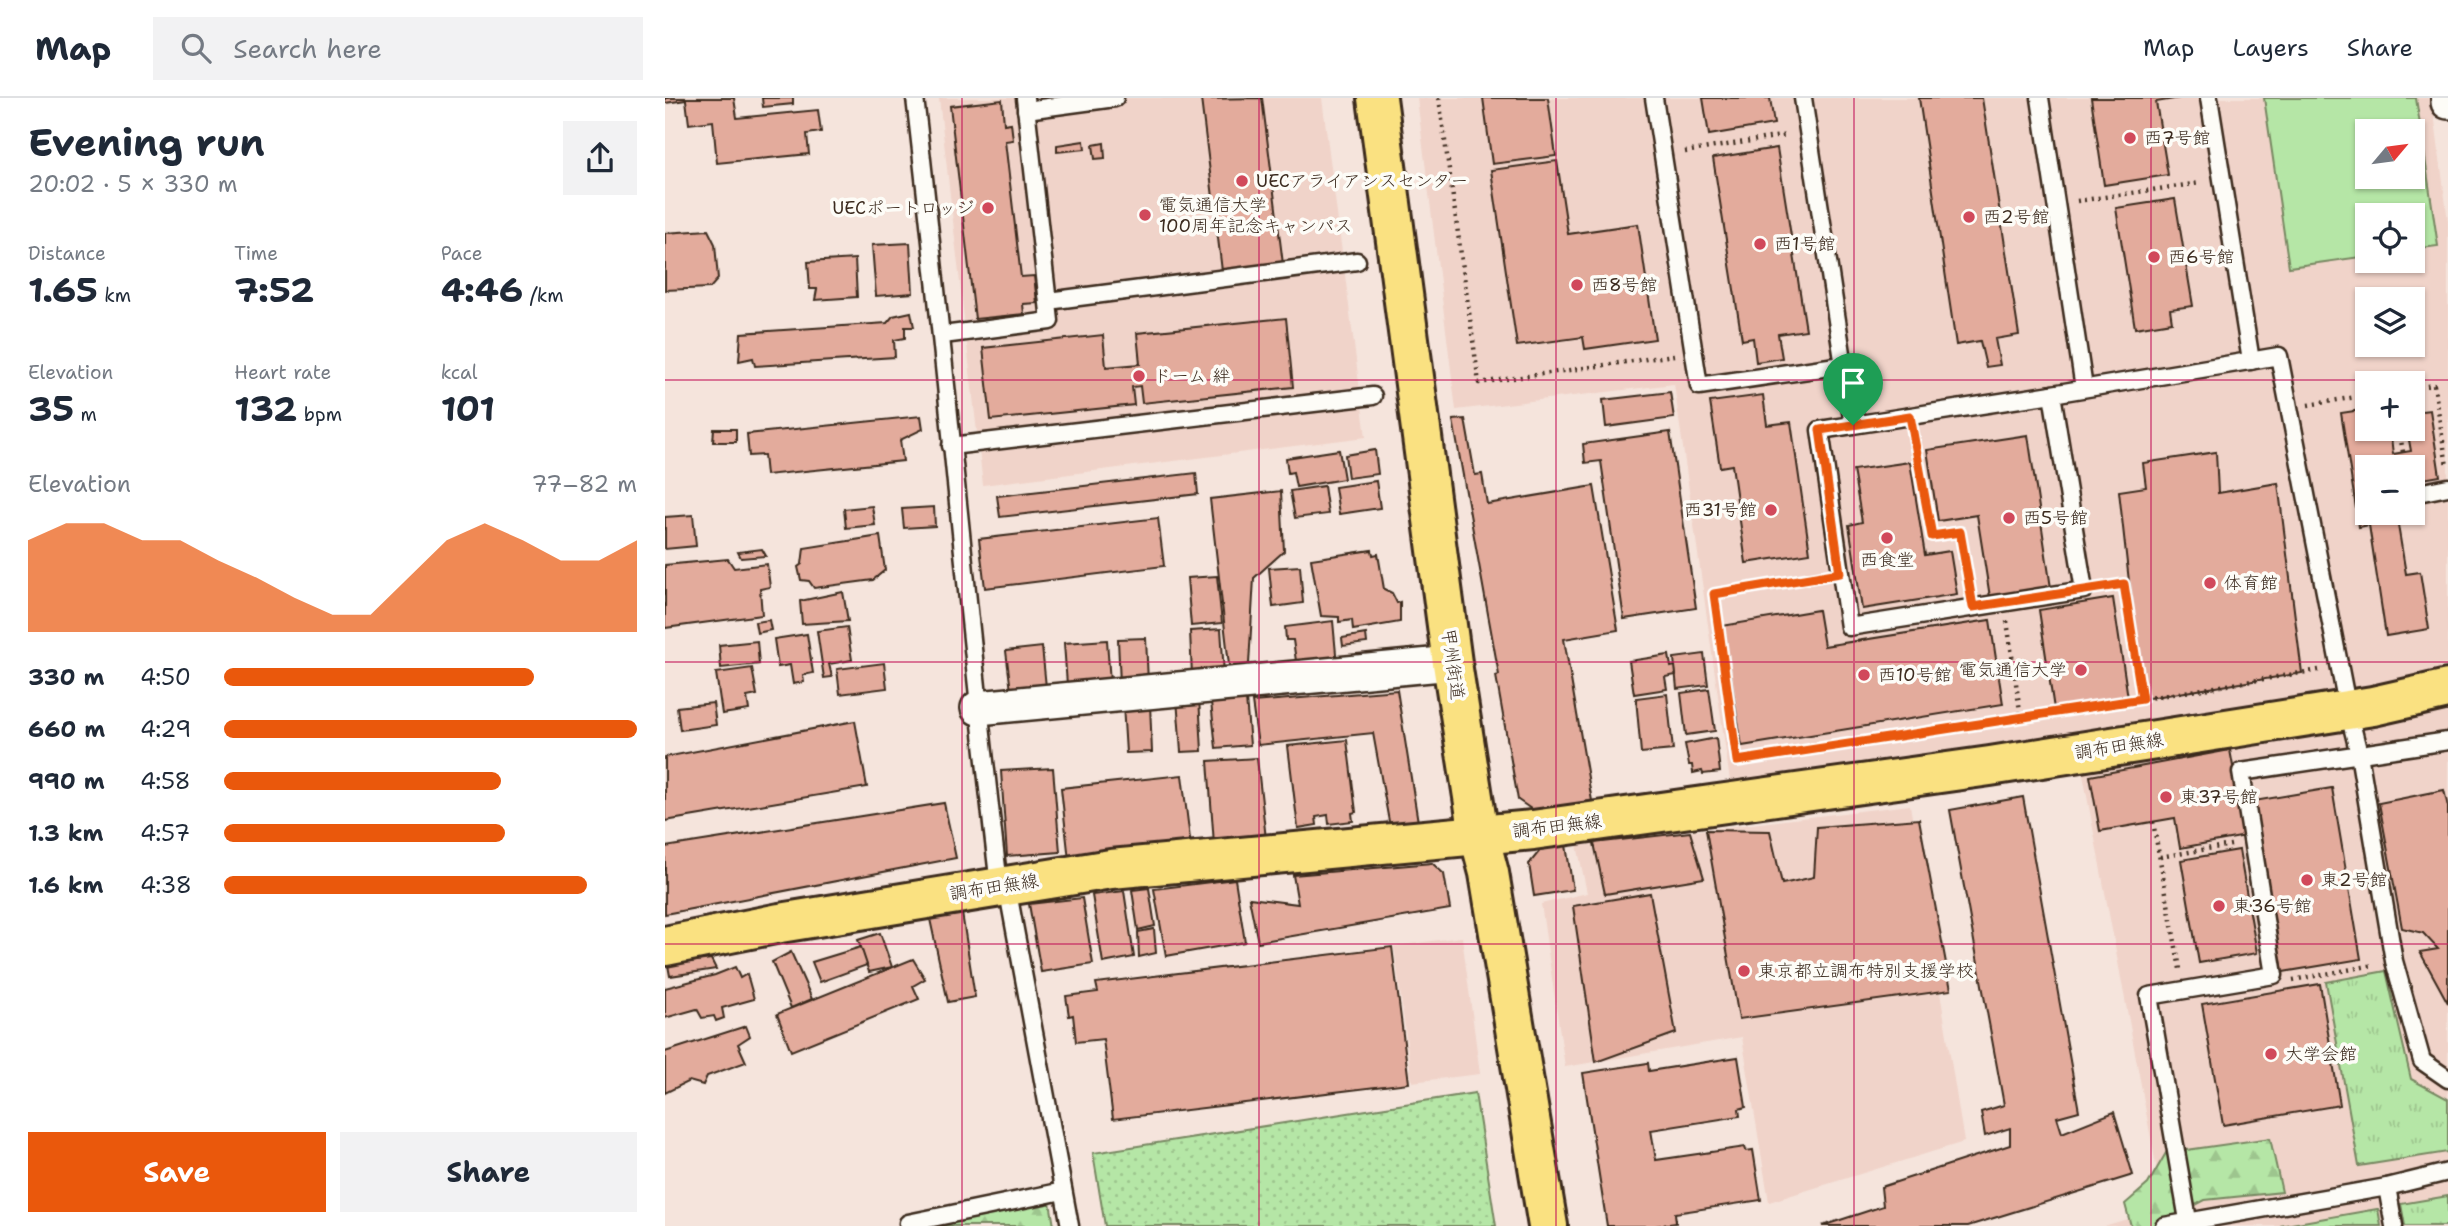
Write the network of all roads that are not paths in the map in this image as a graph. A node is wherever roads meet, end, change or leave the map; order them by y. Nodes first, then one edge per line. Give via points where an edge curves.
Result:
1 (915, 98) edge
2 (1115, 98) edge
3 (1377, 98) edge
4 (1654, 98) edge
5 (1803, 98) edge
6 (2040, 98) edge
7 (2209, 98) edge
8 (1026, 104) edge
9 (1357, 261) dead end
10 (1048, 301) junction
11 (943, 335) junction
12 (2251, 360) junction
13 (1843, 365) junction
14 (2084, 388) junction
15 (2052, 394) junction
16 (1373, 396) dead end
17 (1853, 425) junction
18 (951, 446) junction
19 (2448, 487) edge
20 (2425, 492) edge
21 (1452, 663) junction
22 (2448, 689) edge
23 (978, 708) junction
24 (2348, 710) junction
25 (2448, 741) edge
26 (2359, 754) junction
27 (1479, 835) junction
28 (1003, 886) junction
29 (665, 946) edge
30 (2448, 1079) edge
31 (2448, 1172) edge
32 (2388, 1187) junction
33 (1063, 1191) junction
34 (2188, 1220) junction
35 (908, 1223) dead end
36 (1070, 1226) edge
37 (1548, 1226) edge
38 (2164, 1226) edge
39 (2394, 1226) edge

1 - 11 lane
2 - 8 lane
3 - 21 main road, 甲州街道
4 - 13 lane via 1699,386
5 - 13 lane
6 - 14 lane
7 - 12 lane
8 - 10 lane
9 - 10 lane
10 - 11 lane via 1050,321
11 - 18 lane
12 - 14 lane
12 - 24 lane via 2279,356
13 - 17 lane
14 - 15 lane
15 - 17 lane
15 - 17 lane via 2084,590 1849,627 1820,430
16 - 18 lane
18 - 23 lane
19 - 20 lane
21 - 23 street
21 - 27 main road, 甲州街道
22 - 24 main road, 調布田無線
23 - 28 lane
24 - 26 lane
24 - 27 main road, 調布田無線 via 1990,766
25 - 26 lane
26 - 30 lane via 2394,961 2422,1061
26 - 34 lane via 2241,772 2274,975 2149,996
27 - 28 main road, 調布田無線 via 1111,869
27 - 37 main road, 甲州街道
28 - 29 main road, 調布田無線
28 - 33 lane via 1010,903
31 - 32 lane
32 - 34 lane
32 - 39 lane
33 - 35 lane
33 - 36 lane
34 - 38 lane

